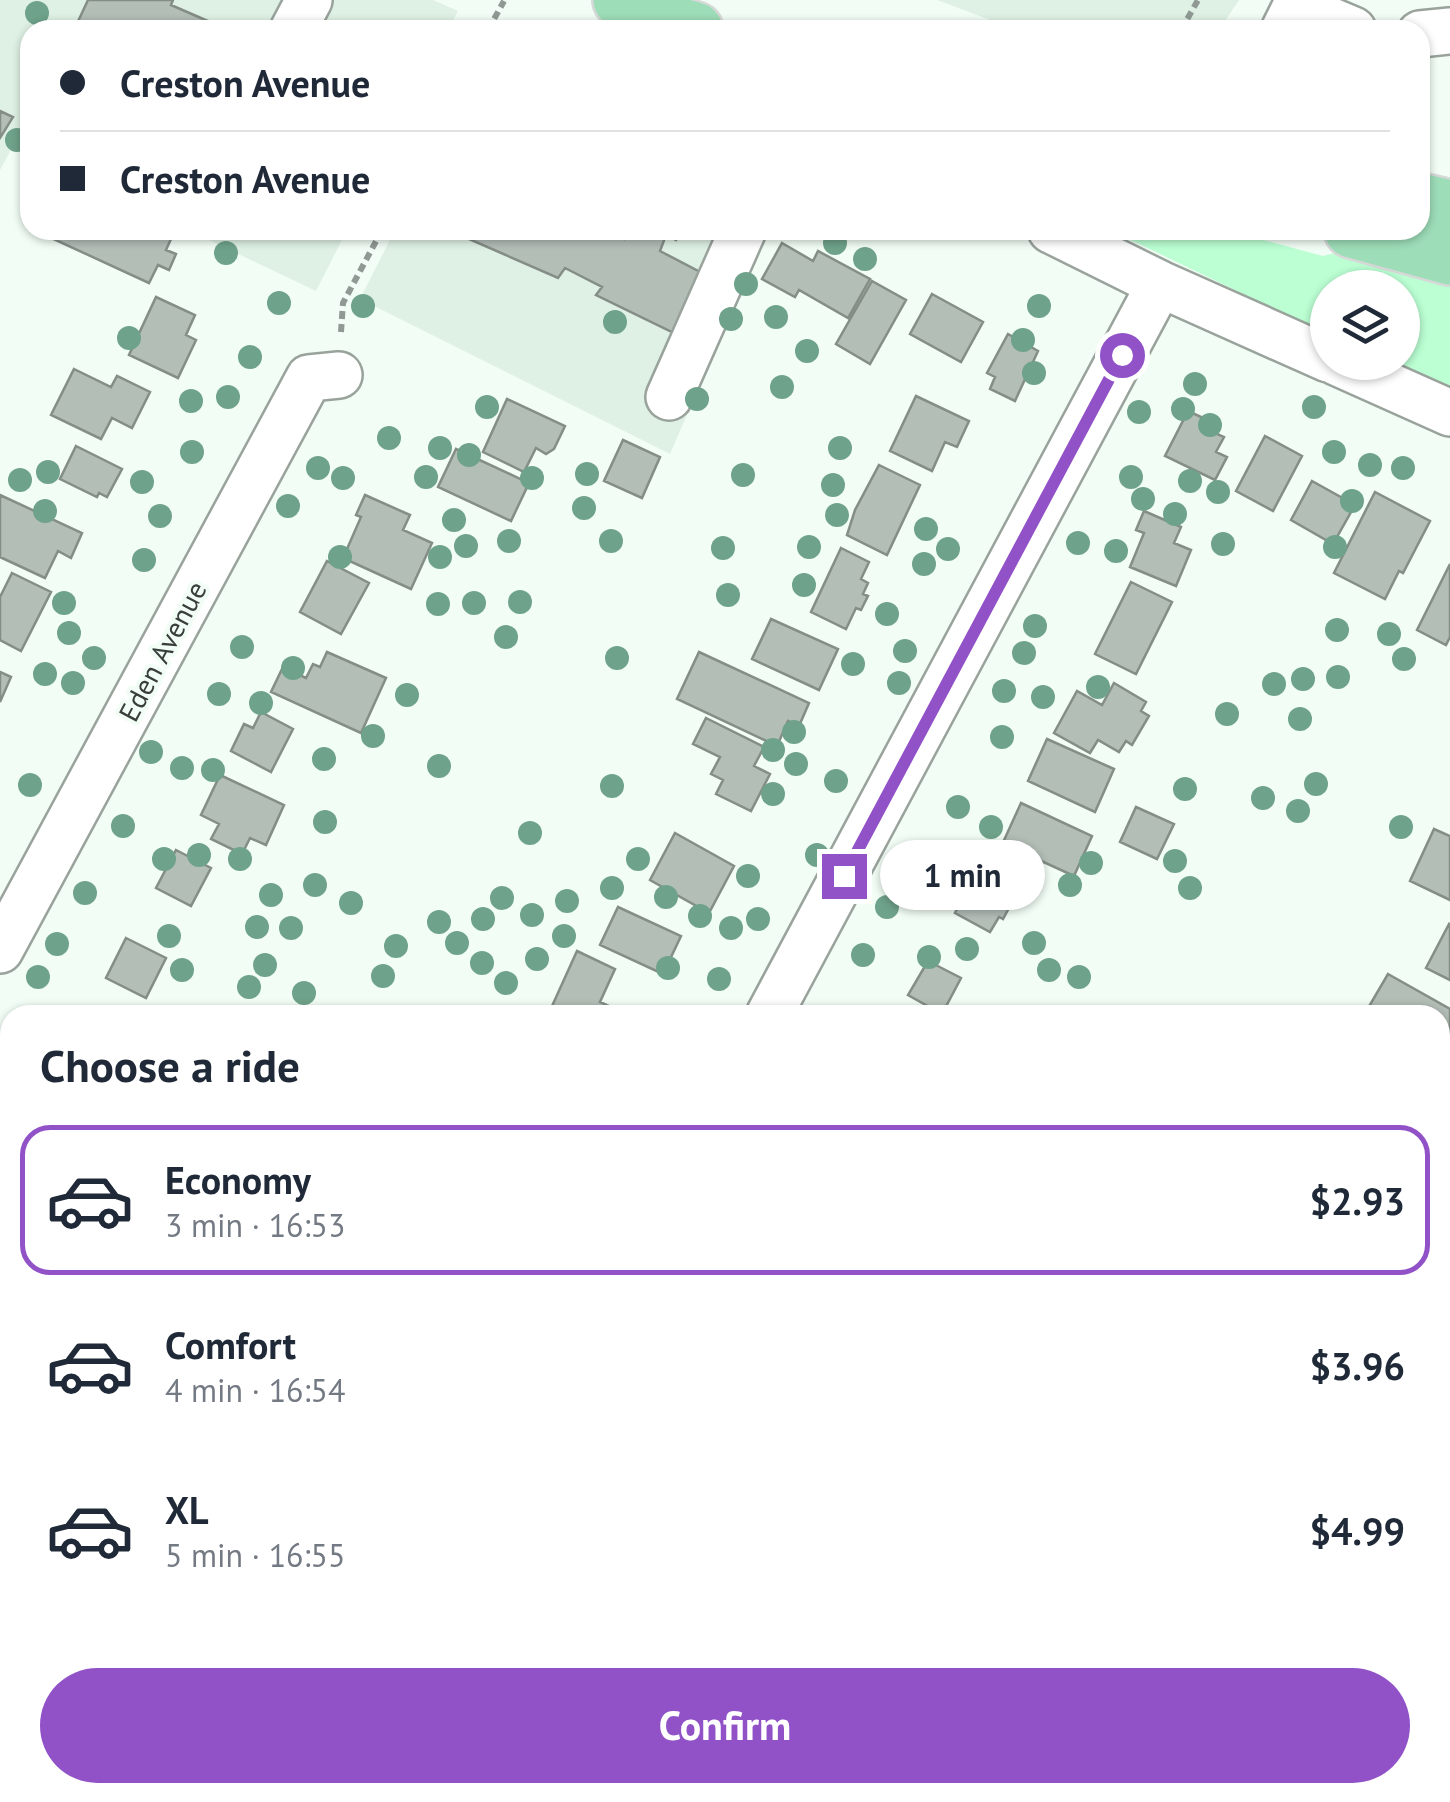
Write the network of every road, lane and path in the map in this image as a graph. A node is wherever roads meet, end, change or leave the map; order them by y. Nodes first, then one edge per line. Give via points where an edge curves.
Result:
1 (622, 0) edge
2 (664, 20) edge
3 (1289, 20) edge
4 (1329, 20) edge
5 (377, 240) edge
6 (738, 240) edge
7 (1071, 240) edge
8 (1390, 240) edge
9 (1450, 256) edge
10 (1160, 284) junction
11 (1310, 351) edge
12 (340, 353) joint
13 (1376, 380) edge
14 (670, 397) dead end
15 (1450, 413) edge
16 (0, 950) edge
17 (774, 1005) edge

1 - 2 main road
3 - 4 street via 1296,6
5 - 12 path via 343,303
6 - 14 street
7 - 10 street
8 - 9 main road
10 - 11 street
10 - 17 street
12 - 16 street, Eden Avenue via 310,378
13 - 15 street

